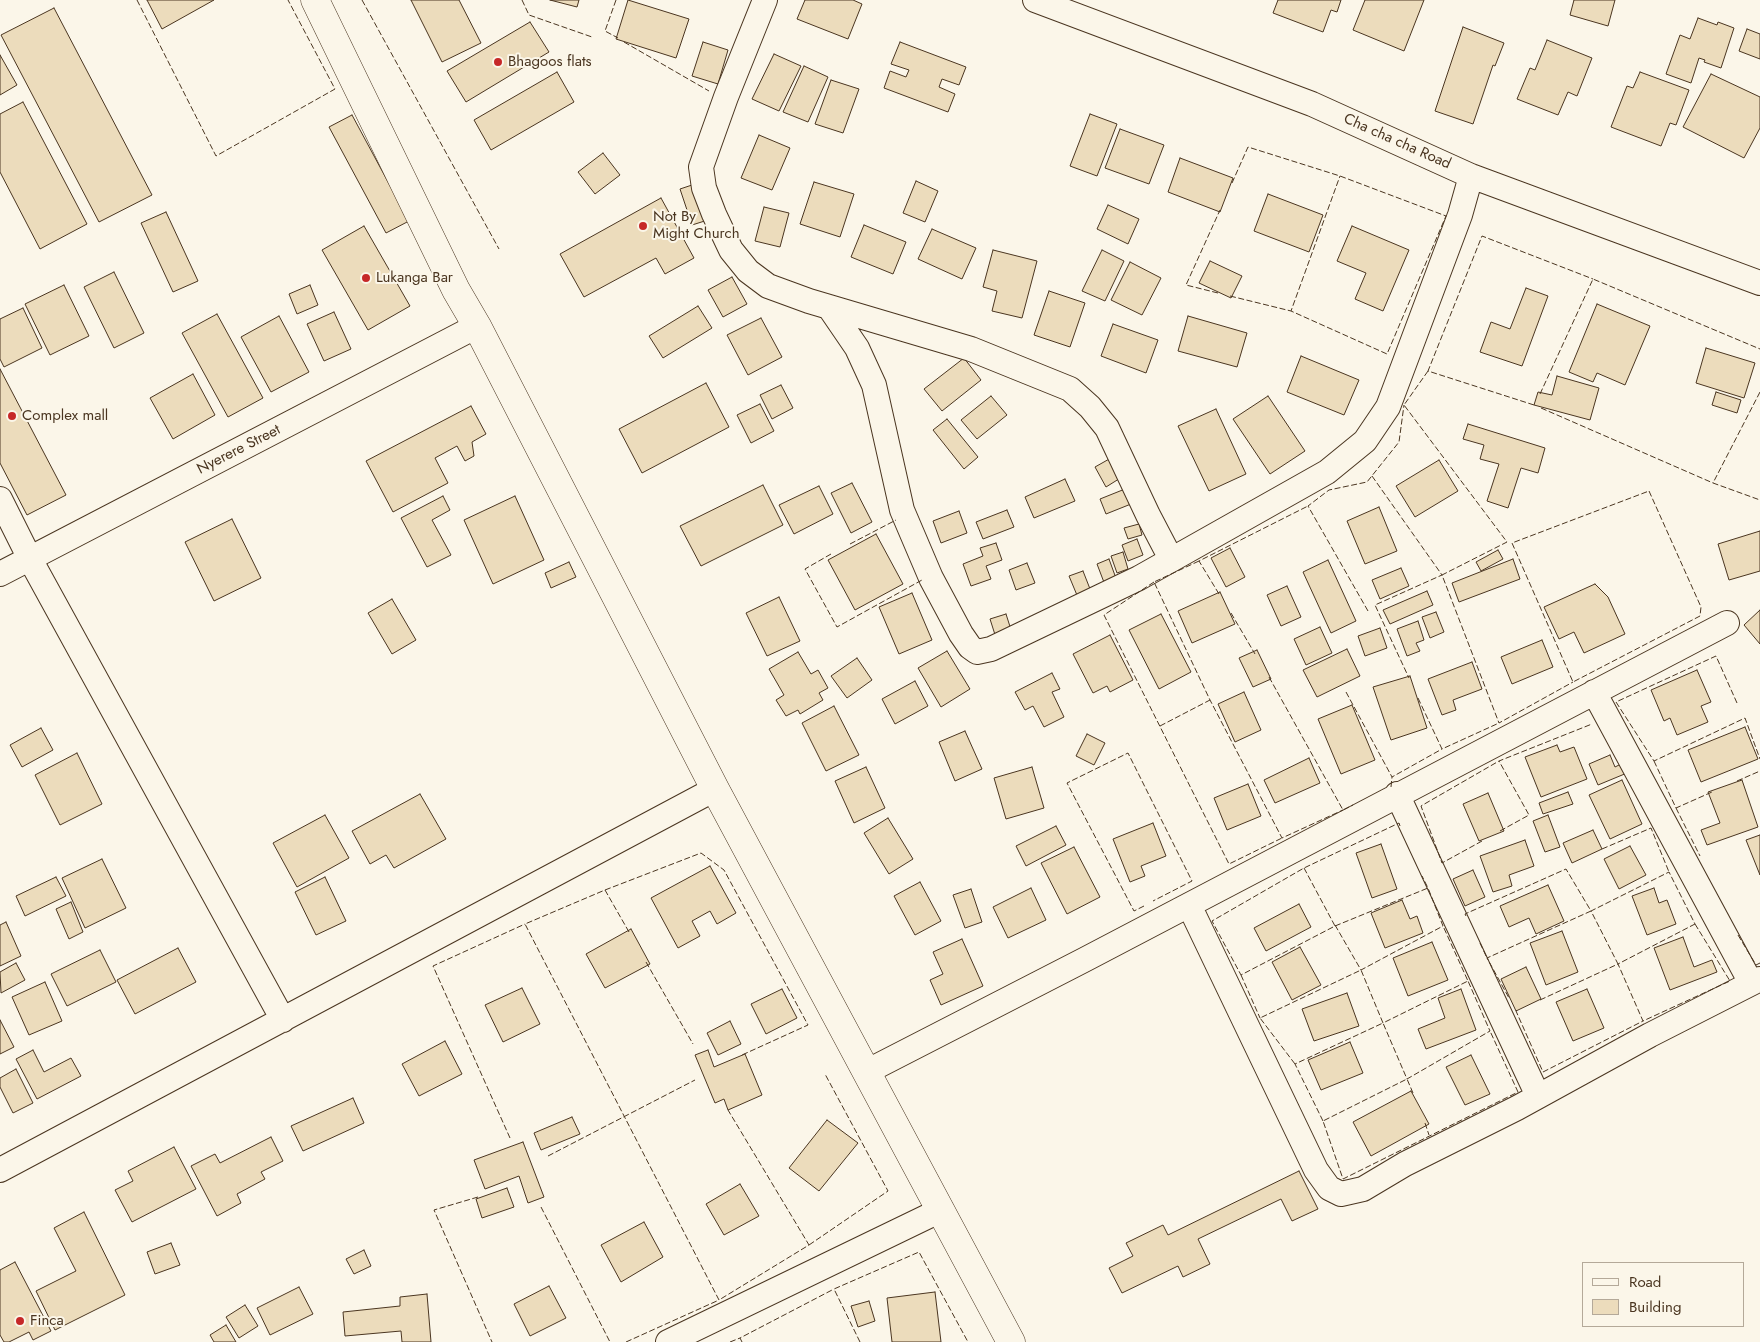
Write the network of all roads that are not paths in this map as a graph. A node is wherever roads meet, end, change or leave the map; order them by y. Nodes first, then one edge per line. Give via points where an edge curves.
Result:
1 (315, 0) edge
2 (765, 0) edge
3 (1036, 0) edge
4 (1471, 176) junction
5 (1760, 283) edge
6 (830, 306) junction
7 (477, 326) junction
8 (0, 500) edge
9 (30, 559) junction
10 (1171, 559) junction
11 (0, 574) edge
12 (1727, 623) dead end
13 (1594, 692) junction
14 (715, 789) junction
15 (1397, 794) junction
16 (1188, 905) junction
17 (1756, 981) edge
18 (283, 1020) junction
19 (866, 1072) junction
20 (1538, 1096) junction
21 (0, 1170) edge
22 (941, 1210) junction
23 (668, 1342) edge
24 (1011, 1342) edge

1 - 7 main road via 456,290
2 - 6 street via 701,167 704,188 731,250 748,271 768,286
3 - 4 street, Cha cha cha Road via 1312,104
4 - 5 street, Cha cha cha Road
4 - 10 street via 1460,215 1388,408 1366,441 1327,472
6 - 10 street via 971,349 1070,390 1107,428
6 - 10 street via 857,348 874,385 902,510 931,578 970,647 977,652 991,649 1139,578
7 - 9 street, Nyerere Street
7 - 14 main road
8 - 9 street
9 - 11 street, Nyerere Street
9 - 18 street
12 - 13 street
13 - 15 street
13 - 17 street
14 - 18 street
14 - 19 main road
15 - 16 street
15 - 20 street
16 - 19 street
16 - 20 street via 1316,1170 1329,1188 1341,1194 1363,1189
17 - 20 street
18 - 21 street
19 - 22 main road
22 - 23 street
22 - 24 main road

